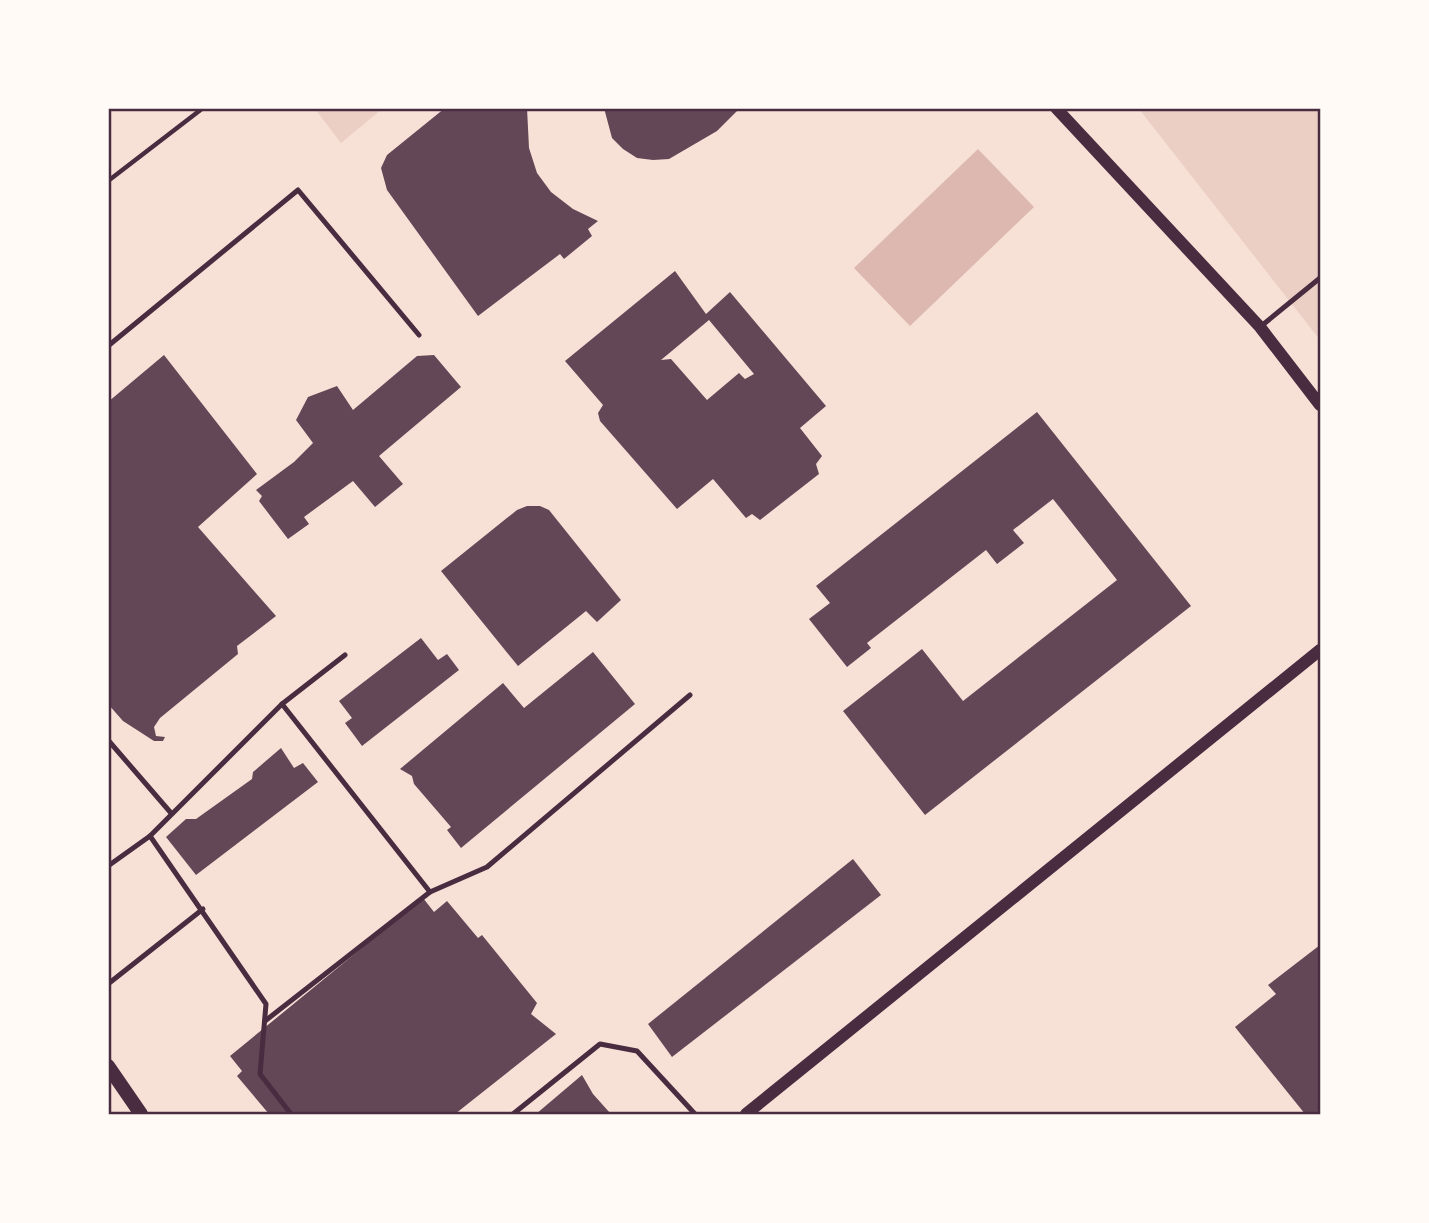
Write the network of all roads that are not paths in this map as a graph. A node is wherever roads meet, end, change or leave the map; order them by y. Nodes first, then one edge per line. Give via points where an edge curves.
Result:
1 (1056, 108) edge
2 (1321, 278) edge
3 (1260, 327) junction
4 (418, 335) dead end
5 (108, 346) edge
6 (1321, 405) edge
7 (1321, 650) edge
8 (345, 655) dead end
9 (690, 695) dead end
10 (282, 704) junction
11 (108, 740) edge
12 (171, 813) junction
13 (150, 836) junction
14 (108, 866) edge
15 (430, 892) junction
16 (203, 909) junction
17 (108, 984) edge
18 (265, 1021) junction
19 (108, 1066) edge
20 (141, 1115) edge
21 (291, 1115) edge
22 (513, 1115) edge
23 (695, 1115) edge
24 (746, 1115) edge

1 - 3 street
2 - 3 lane
3 - 6 street
4 - 5 lane via 298,190
7 - 24 street
8 - 10 lane
9 - 15 lane via 487,867
10 - 12 lane
10 - 15 lane
11 - 12 lane
12 - 13 lane
13 - 14 lane
13 - 16 lane
15 - 18 lane
16 - 17 lane
16 - 18 lane via 266,1004
18 - 21 lane via 260,1074
19 - 20 main road
22 - 23 lane via 600,1044 637,1051

